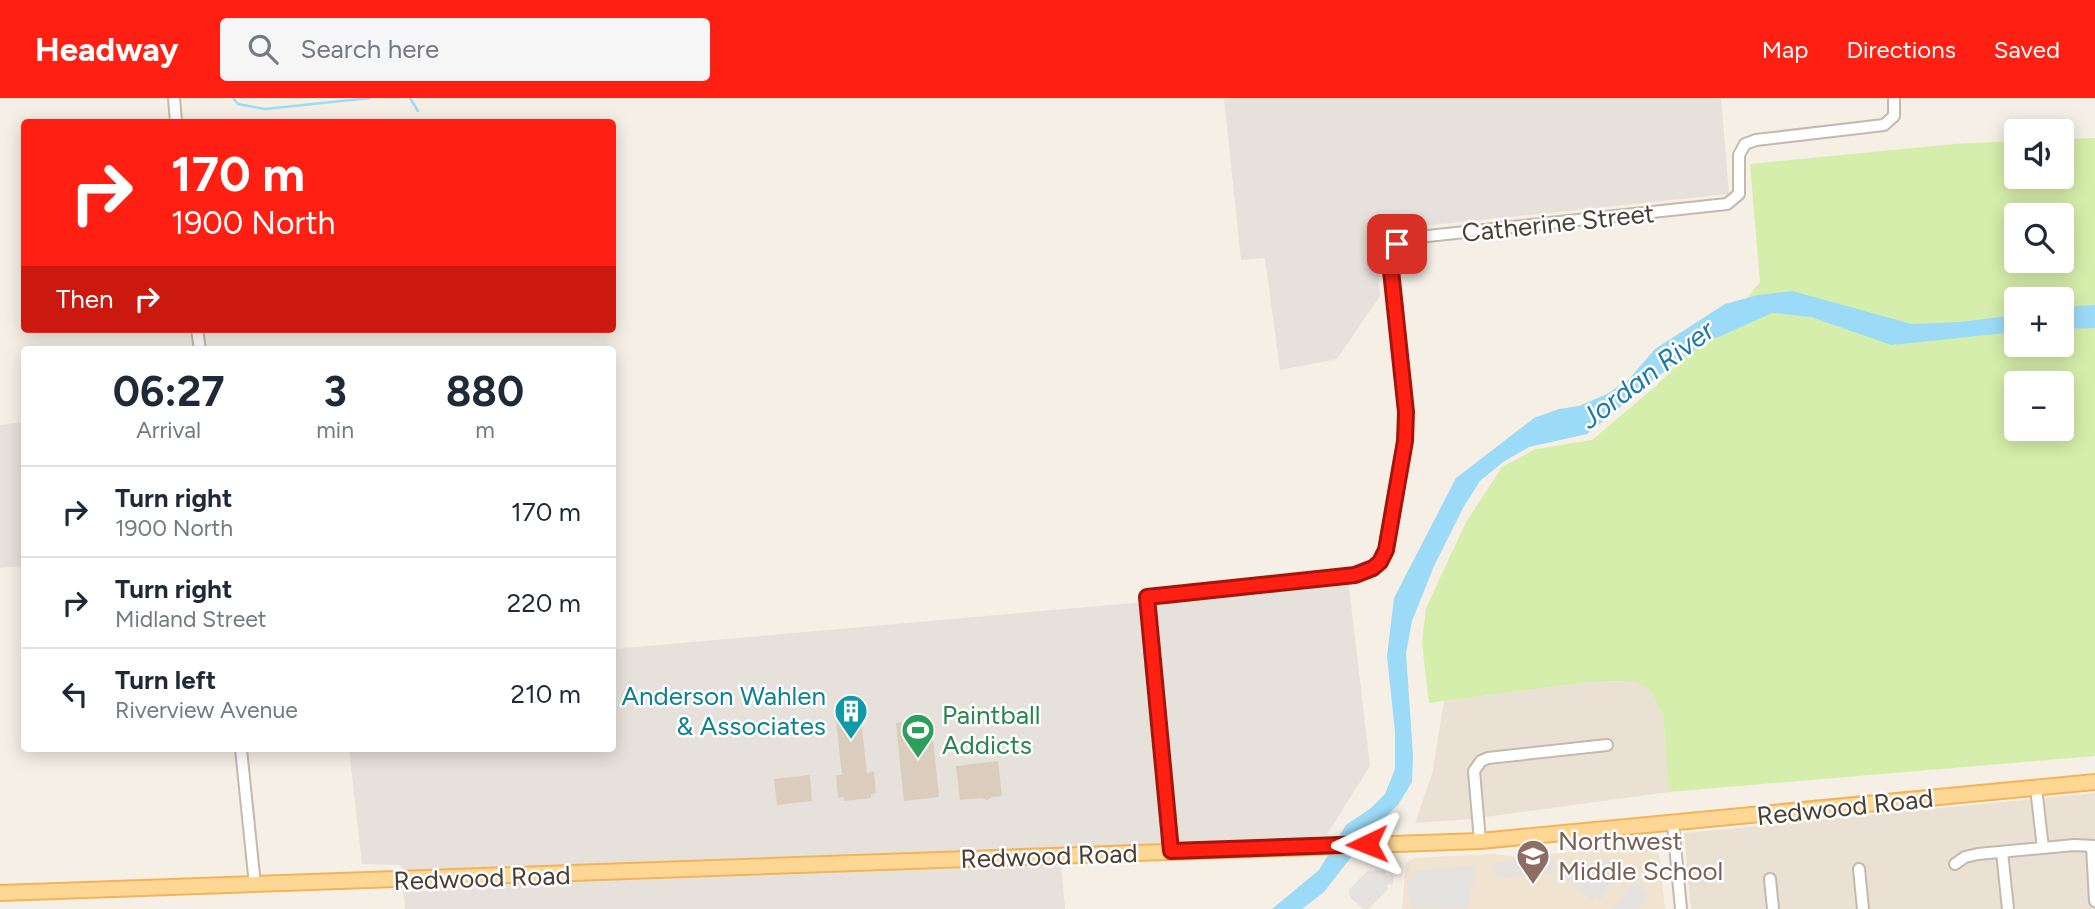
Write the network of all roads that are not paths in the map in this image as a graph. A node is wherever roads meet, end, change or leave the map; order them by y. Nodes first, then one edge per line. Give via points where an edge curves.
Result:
1 (174, 98) edge
2 (1894, 98) edge
3 (176, 119) edge
4 (1607, 746) dead end
5 (242, 752) edge
6 (2095, 782) edge
7 (2036, 788) junction
8 (1673, 824) junction
9 (1480, 841) junction
10 (2093, 846) edge
11 (2043, 848) junction
12 (1171, 851) junction
13 (2002, 852) junction
14 (1955, 864) dead end
15 (1859, 869) dead end
16 (1770, 879) dead end
17 (255, 885) junction
18 (0, 893) edge
19 (2095, 901) edge
20 (1681, 909) edge
21 (1773, 909) edge
22 (1863, 909) edge
23 (2008, 909) edge

1 - 3 street
2 - 12 street, Catherine Street via 1894,116 1884,125 1745,144 1739,155 1739,194 1722,206 1409,238 1397,244 1390,261 1405,441 1380,562 1355,575 1147,597
4 - 9 street via 1481,761 1474,775
5 - 17 street
6 - 7 main road, Redwood Road
7 - 8 main road, Redwood Road
7 - 11 street
8 - 9 main road, Redwood Road
8 - 20 street
9 - 12 main road, Redwood Road
10 - 11 street
10 - 19 street
11 - 13 street
12 - 17 main road, Redwood Road
13 - 14 street via 1968,856
13 - 23 street
15 - 22 street
16 - 21 street
17 - 18 main road, Redwood Road

